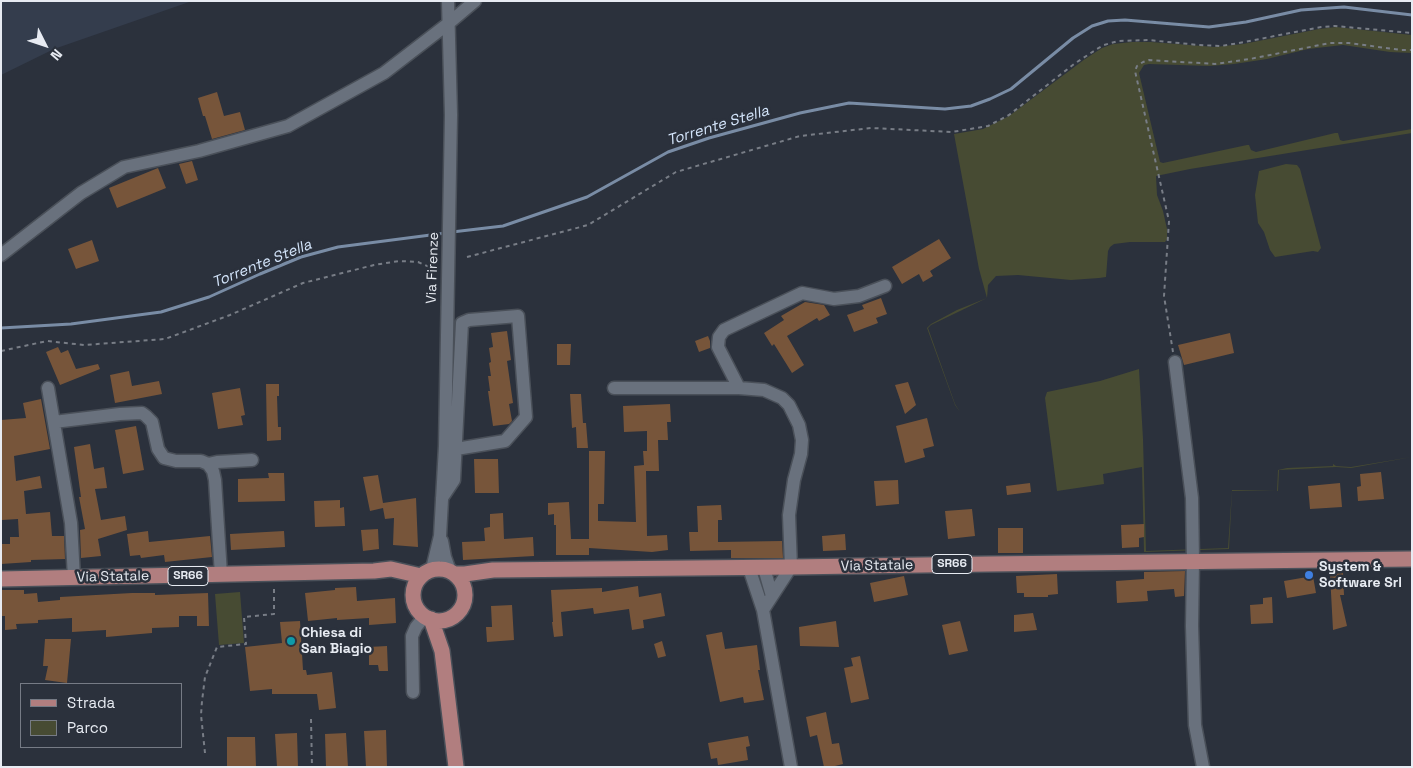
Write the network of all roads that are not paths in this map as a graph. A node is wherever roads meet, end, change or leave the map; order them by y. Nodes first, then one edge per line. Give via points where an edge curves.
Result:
1 (448, 1) edge
2 (475, 1) edge
3 (450, 24) junction
4 (1, 255) edge
5 (885, 286) dead end
6 (1175, 362) road end
7 (48, 388) dead end
8 (614, 388) dead end
9 (739, 388) junction
10 (54, 422) junction
11 (456, 449) junction
12 (252, 460) dead end
13 (208, 464) junction
14 (442, 498) junction
15 (440, 536) junction
16 (1412, 559) edge
17 (1193, 561) junction
18 (756, 568) junction
19 (791, 568) junction
20 (493, 570) junction
21 (453, 573) junction
22 (221, 575) junction
23 (74, 578) junction
24 (422, 578) junction
25 (1, 579) edge
26 (465, 596) junction
27 (772, 596) junction
28 (764, 610) junction
29 (428, 618) junction
30 (450, 618) junction
31 (442, 651) junction
32 (413, 692) dead end
33 (456, 767) edge
34 (791, 767) edge
35 (1203, 767) edge

1 - 3 street, Via Firenze
2 - 3 street
3 - 4 street via 384,73 288,126 124,167 81,193
3 - 14 street, Via Firenze via 449,271
5 - 9 street via 859,296 834,299 802,293 724,330 718,347
6 - 17 street via 1192,498
7 - 10 street
8 - 9 street
9 - 19 street via 764,390 782,398 799,426 801,454 789,516
10 - 13 street via 142,414 152,422 158,449 164,458
10 - 23 street via 71,523
11 - 11 street via 462,323 518,316 526,417 505,441
11 - 14 street via 454,480
12 - 13 street
13 - 22 street via 216,480
14 - 15 street, Via Firenze
15 - 21 street
15 - 24 street
16 - 17 main road, Via Statale / SR66
17 - 19 main road, Via Statale / SR66
17 - 35 street via 1195,725
18 - 19 main road, Via Statale / SR66
18 - 20 main road, Via Statale / SR66
18 - 27 street
18 - 28 street
19 - 27 street
20 - 21 main road, Via Statale / SR66
20 - 26 main road via 476,581
21 - 24 main road, SR66 via 444,569
21 - 26 main road via 464,587
22 - 23 main road, Via Statale / SR66
22 - 24 main road, Via Statale / SR66 via 391,569
23 - 25 main road, Via Statale / SR66
24 - 29 main road via 414,600 420,612
26 - 30 main road via 460,609
27 - 28 street
28 - 34 street
29 - 30 main road
29 - 31 main road
29 - 32 street via 416,627 412,636
30 - 31 main road
31 - 33 main road

